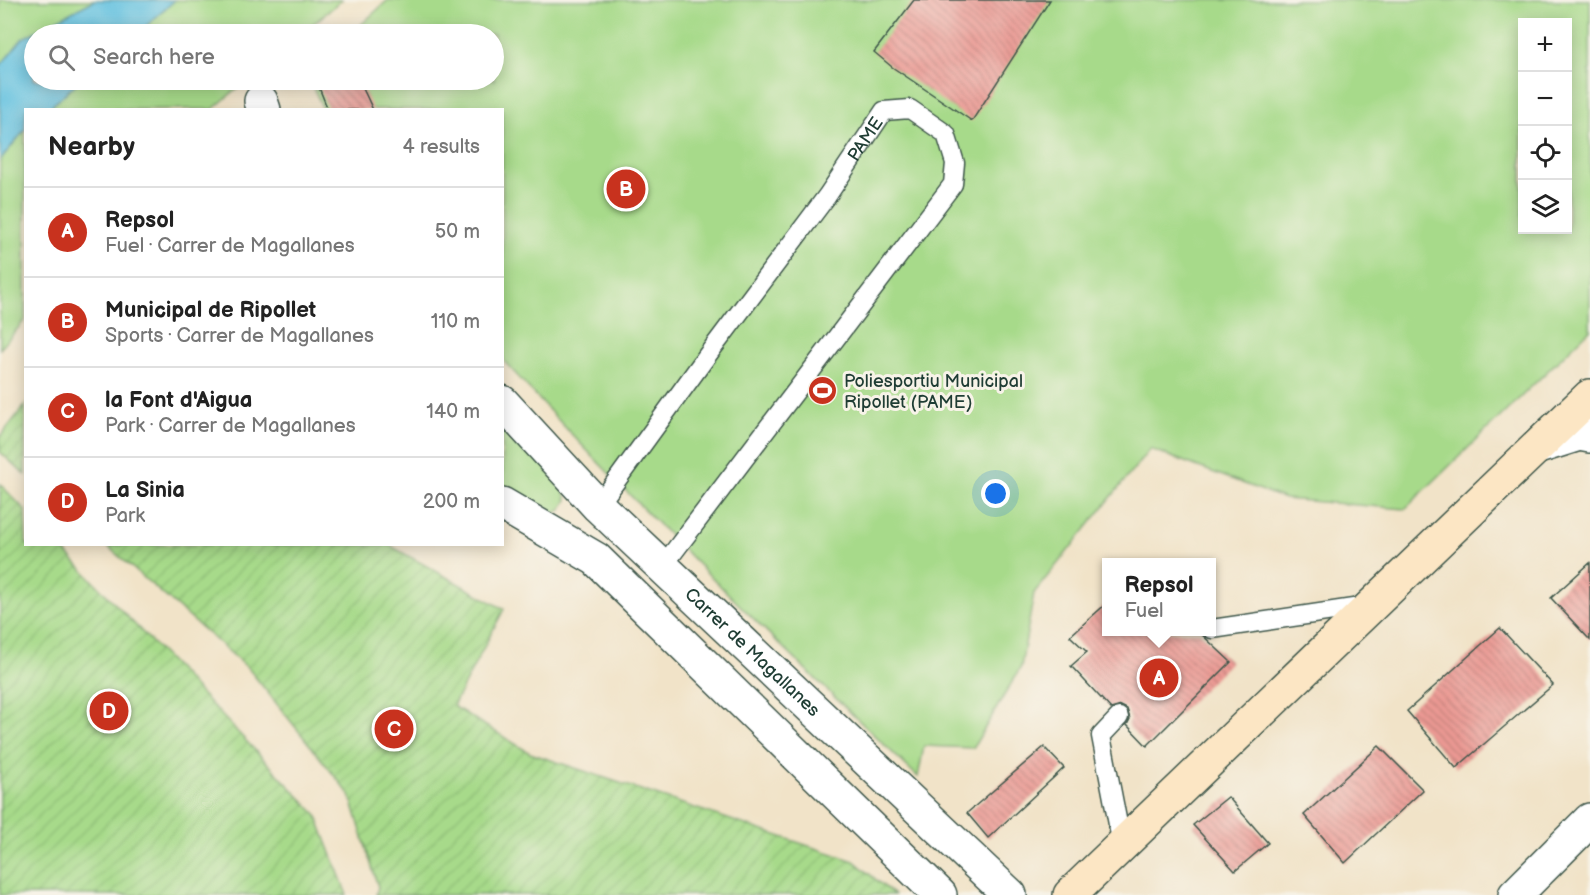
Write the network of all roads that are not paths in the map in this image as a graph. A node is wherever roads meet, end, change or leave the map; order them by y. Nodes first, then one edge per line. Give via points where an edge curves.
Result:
1 (1590, 396) edge
2 (504, 404) edge
3 (1586, 432) edge
4 (1538, 447) junction
5 (504, 505) edge
6 (598, 506) junction
7 (663, 566) junction
8 (1372, 606) junction
9 (1216, 630) edge
10 (1119, 717) dead end
11 (1590, 820) edge
12 (1122, 845) junction
13 (940, 895) edge
14 (1011, 895) edge
15 (1070, 895) edge
16 (1515, 895) edge

1 - 4 main road
2 - 6 street, Carrer de Magallanes
3 - 4 street
4 - 8 main road
5 - 13 street via 596,560
6 - 7 street, Carrer de Magallanes
6 - 7 lane, PAME via 827,196 884,111 910,109 946,134 954,162 953,184
7 - 14 street, Carrer de Magallanes
8 - 9 lane
8 - 12 main road
10 - 12 lane via 1101,736
11 - 16 street
12 - 15 main road

